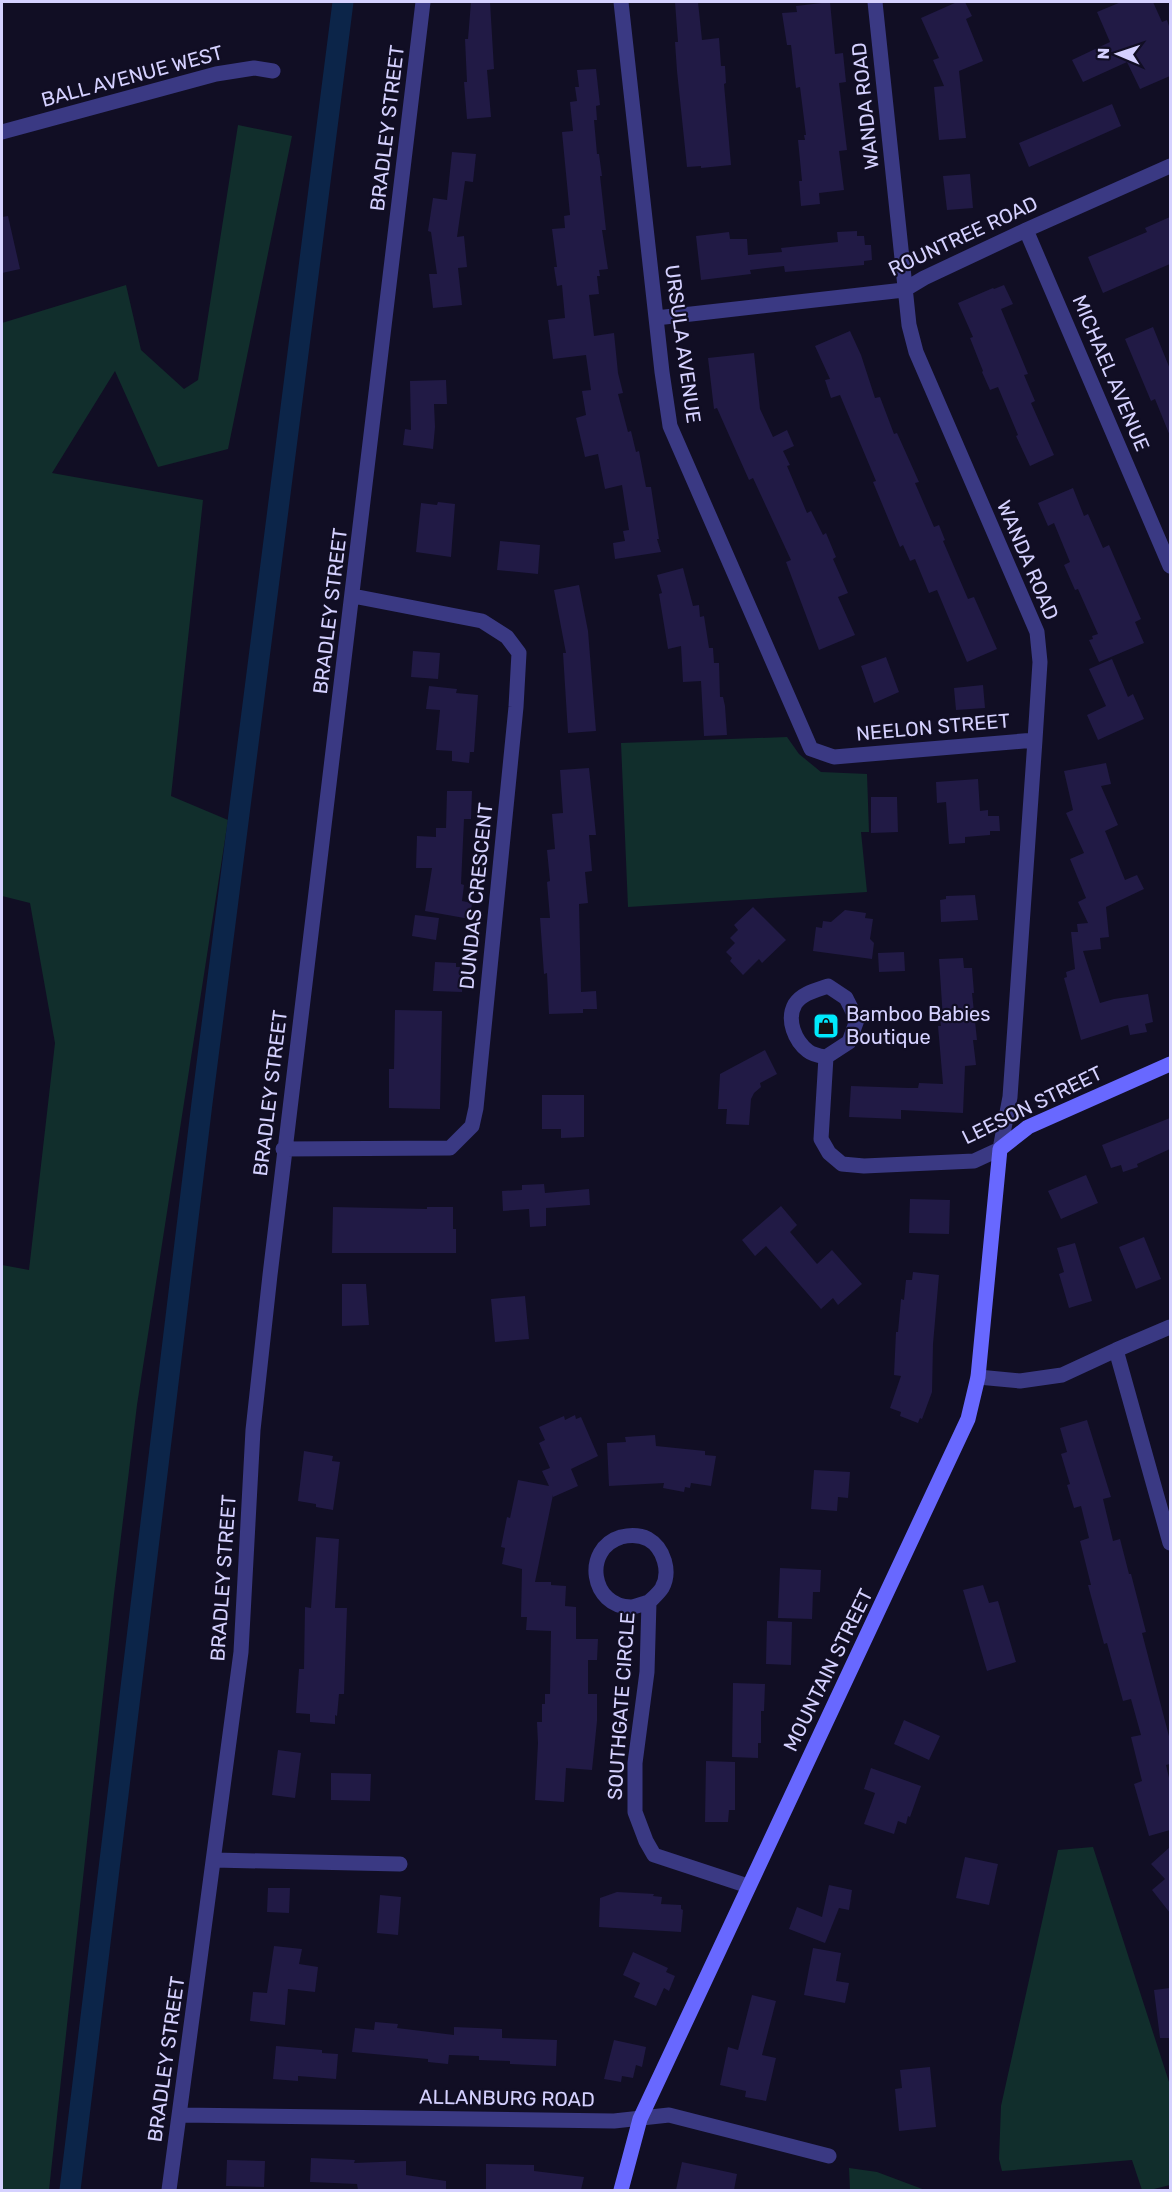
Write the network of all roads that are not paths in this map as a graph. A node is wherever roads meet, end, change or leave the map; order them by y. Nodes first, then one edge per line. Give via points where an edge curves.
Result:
1 (423, 2) edge
2 (621, 2) edge
3 (875, 2) edge
4 (273, 71) dead end
5 (2, 132) edge
6 (1170, 166) edge
7 (1026, 230) junction
8 (904, 290) junction
9 (656, 318) junction
10 (1170, 566) edge
11 (353, 596) junction
12 (1035, 740) junction
13 (834, 757) joint
14 (826, 1057) junction
15 (1170, 1064) edge
16 (284, 1149) junction
17 (1000, 1149) junction
18 (1170, 1328) edge
19 (1116, 1350) junction
20 (978, 1377) junction
21 (1170, 1543) edge
22 (649, 1602) junction
23 (214, 1860) junction
24 (400, 1864) dead end
25 (748, 1886) junction
26 (180, 2115) junction
27 (640, 2119) junction
28 (829, 2156) dead end
29 (169, 2190) edge
30 (621, 2190) edge

1 - 11 street, BRADLEY STREET
2 - 9 street, URSULA AVENUE
3 - 8 street, WANDA ROAD
4 - 5 street, BALL AVENUE WEST via 254,68 216,74
6 - 7 street, ROUNTREE ROAD
7 - 8 street, ROUNTREE ROAD
7 - 10 street, MICHAEL AVENUE
8 - 9 street, ROUNTREE ROAD
8 - 12 street, WANDA ROAD via 916,352 1037,632 1040,662
9 - 13 street, URSULA AVENUE via 670,426 678,446 811,749
11 - 16 street, BRADLEY STREET
11 - 16 street, DUNDAS CRESCENT via 482,621 507,637 519,652 476,1108 472,1126 450,1148
12 - 13 street, NEELON STREET
12 - 17 street, WANDA ROAD via 1010,1097
14 - 14 street via 849,1042 857,1020 846,998 828,986 810,992 795,1004 791,1022 797,1041 810,1053
14 - 17 street, LEESON STREET via 821,1138 829,1153 842,1164 974,1161
15 - 17 street, LEESON STREET via 1028,1127
16 - 23 street, BRADLEY STREET via 253,1430 241,1652
17 - 20 street, MOUNTAIN STREET
18 - 19 street
19 - 20 street via 1062,1375 1020,1382
19 - 21 street
20 - 25 street, MOUNTAIN STREET via 968,1419 948,1466
22 - 22 street, SOUTHGATE CIRCLE via 631,1607 613,1602 600,1589 595,1571 599,1553 612,1540 630,1535 648,1539 662,1552 666,1570 662,1588
22 - 25 street, SOUTHGATE CIRCLE via 647,1672 635,1763 635,1812 654,1855
23 - 24 street
23 - 26 street, BRADLEY STREET
25 - 27 street, MOUNTAIN STREET
26 - 27 street, ALLANBURG ROAD
26 - 29 street, BRADLEY STREET
27 - 28 street, ALLANBURG ROAD via 669,2115
27 - 30 street, MOUNTAIN STREET

